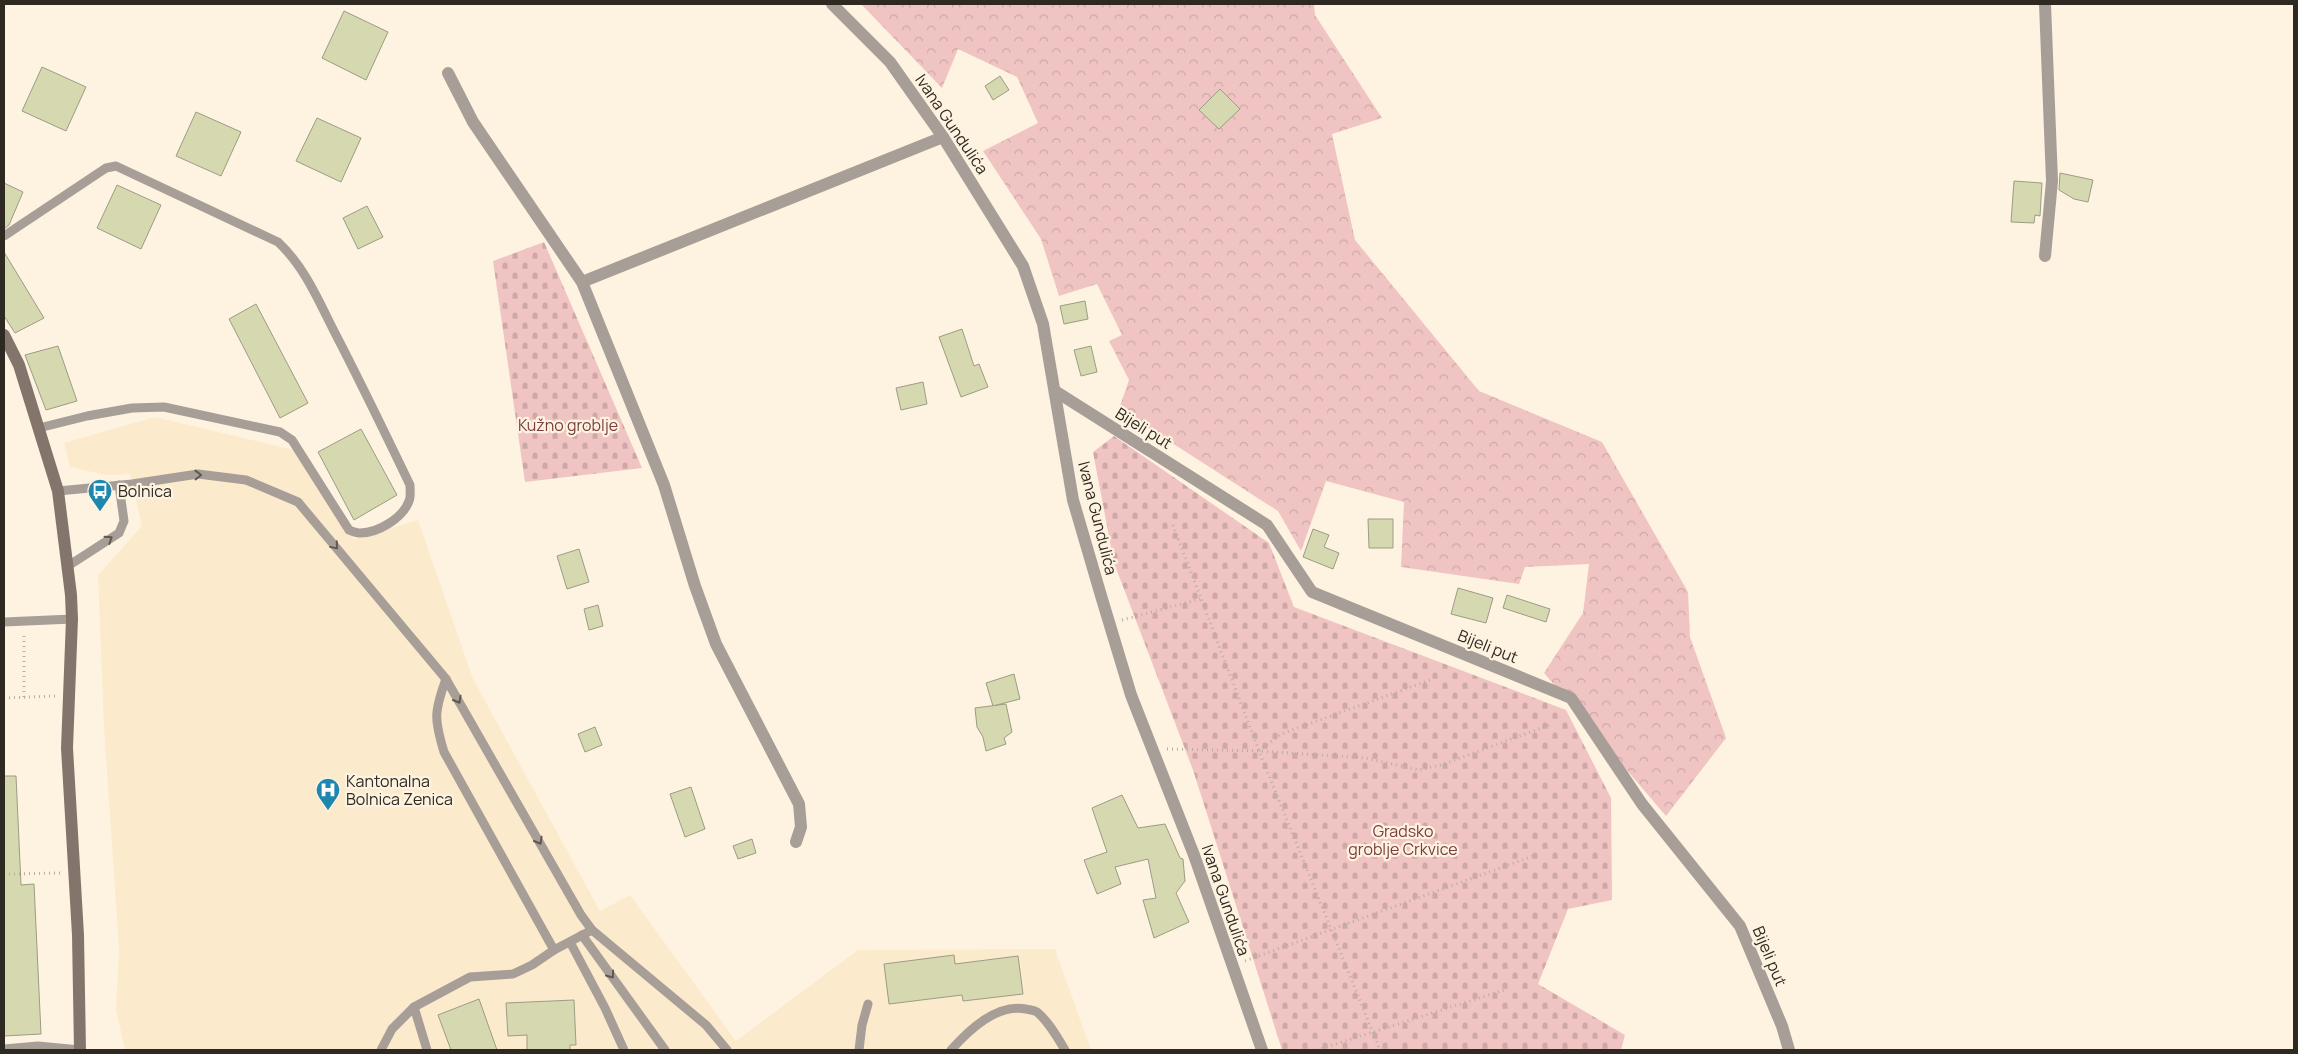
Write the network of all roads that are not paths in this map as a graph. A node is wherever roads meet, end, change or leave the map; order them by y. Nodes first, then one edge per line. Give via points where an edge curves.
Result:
1 (832, 4) edge
2 (2045, 4) edge
3 (448, 73) dead end
4 (942, 137) junction
5 (4, 236) edge
6 (2045, 256) dead end
7 (582, 282) junction
8 (4, 335) edge
9 (1055, 391) junction
10 (39, 428) junction
11 (119, 485) junction
12 (58, 491) junction
13 (68, 566) junction
14 (72, 619) junction
15 (4, 622) edge
16 (446, 679) junction
17 (796, 842) dead end
18 (592, 930) junction
19 (582, 935) junction
20 (570, 942) junction
21 (554, 950) junction
22 (868, 1004) dead end
23 (414, 1007) junction
24 (4, 1049) edge
25 (80, 1050) edge
26 (380, 1050) edge
27 (427, 1050) edge
28 (624, 1050) edge
29 (665, 1050) edge
30 (727, 1050) edge
31 (859, 1050) edge
32 (951, 1050) edge
33 (1065, 1050) edge
34 (1262, 1050) edge
35 (1789, 1050) edge

1 - 4 street, Ivana Gundulića via 890,62
2 - 6 street via 2052,181
3 - 7 street via 473,122
4 - 7 street
4 - 9 street, Ivana Gundulića via 1023,266 1043,324
5 - 10 lane via 106,168 116,166 278,242 293,256 308,280 356,372 410,485 410,501 402,513 375,530 360,533 349,530 292,440 280,432 164,407 105,412
7 - 17 street via 664,485 716,644 799,804 802,827
8 - 10 main road via 19,365
9 - 34 street, Ivana Gundulića via 1073,500 1131,695 1194,855
9 - 35 street, Bijeli put via 1267,525 1312,592 1571,698 1642,804 1740,926
10 - 12 main road
11 - 12 lane
13 -> 11 lane via 118,533 122,527
11 -> 16 lane via 198,474 246,480 298,502
12 - 13 main road
13 - 14 main road
14 - 15 lane
14 - 25 main road via 67,748
16 -> 18 lane
16 - 21 lane via 439,698 436,722 444,752
18 - 19 lane
18 - 30 lane via 706,1025
19 - 20 lane
19 -> 29 lane
20 - 21 lane
20 - 28 lane
21 - 23 lane via 513,974 470,977
22 - 31 lane
23 - 26 lane via 392,1029
23 - 27 lane
24 - 25 lane via 38,1046
32 - 33 lane via 997,1012 1017,1007 1036,1011

